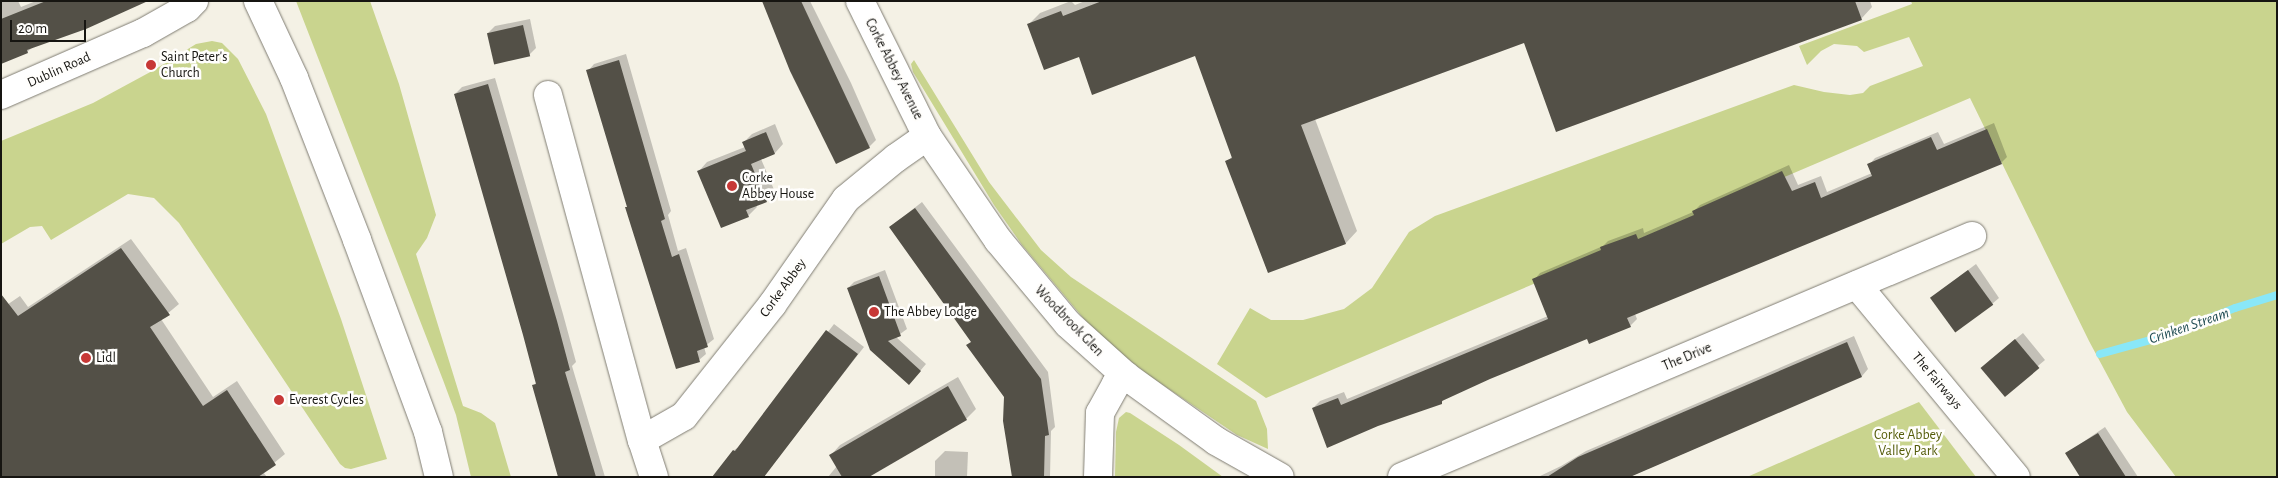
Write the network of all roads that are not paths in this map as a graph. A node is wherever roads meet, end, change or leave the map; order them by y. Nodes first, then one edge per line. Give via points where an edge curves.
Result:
1 (194, 1) edge
2 (258, 1) edge
3 (860, 1) edge
4 (1, 95) edge
5 (548, 95) dead end
6 (927, 136) junction
7 (1972, 236) dead end
8 (1857, 286) junction
9 (1126, 376) junction
10 (642, 440) junction
11 (439, 477) edge
12 (654, 477) edge
13 (1098, 477) edge
14 (1280, 477) edge
15 (1402, 477) edge
16 (2016, 477) edge

1 - 4 street, Dublin Road via 143,32
2 - 11 street via 294,78 357,240 428,432
3 - 6 street, Corke Abbey Avenue
5 - 10 street
6 - 9 street, Woodbrook Glen via 998,240 1028,277 1068,324
6 - 10 street, Corke Abbey via 846,199 772,305 684,416
7 - 8 street, The Drive
8 - 15 street, The Drive
8 - 16 street, The Fairways
9 - 13 street via 1116,384 1100,413
9 - 14 street, Woodbrook Glen via 1216,441
10 - 12 street

